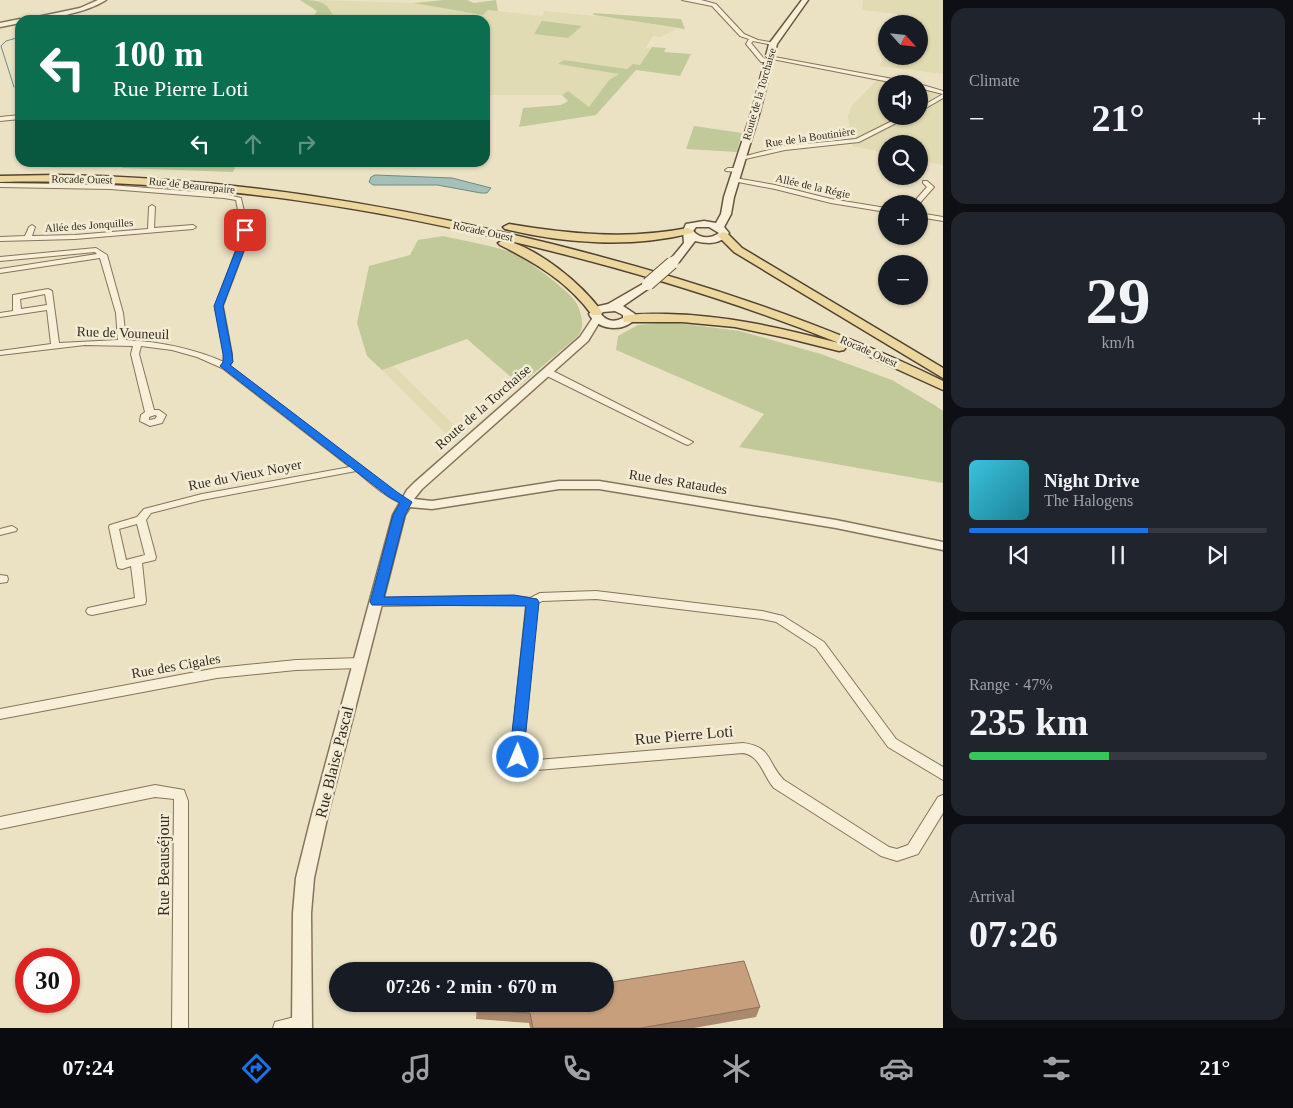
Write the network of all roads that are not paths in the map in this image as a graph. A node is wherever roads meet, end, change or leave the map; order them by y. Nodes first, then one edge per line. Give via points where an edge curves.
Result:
1 (103, 0) edge
2 (684, 0) edge
3 (696, 0) edge
4 (804, 0) edge
5 (51, 15) edge
6 (15, 22) edge
7 (0, 25) edge
8 (752, 39) junction
9 (774, 43) junction
10 (767, 60) junction
11 (878, 78) edge
12 (928, 89) edge
13 (943, 95) edge
14 (928, 104) edge
15 (15, 118) edge
16 (0, 119) edge
17 (889, 125) edge
18 (741, 158) junction
19 (728, 170) dead end
20 (737, 170) junction
21 (0, 174) edge
22 (0, 178) edge
23 (735, 180) junction
24 (928, 184) edge
25 (0, 185) edge
26 (923, 195) edge
27 (729, 197) junction
28 (152, 207) dead end
29 (377, 209) junction
30 (878, 209) edge
31 (436, 214) junction
32 (928, 216) edge
33 (943, 219) edge
34 (704, 224) junction
35 (193, 226) dead end
36 (32, 227) dead end
37 (151, 230) junction
38 (721, 231) junction
39 (689, 233) junction
40 (28, 238) junction
41 (0, 239) edge
42 (708, 240) junction
43 (103, 255) junction
44 (0, 259) edge
45 (675, 260) junction
46 (0, 271) edge
47 (644, 288) junction
48 (51, 307) junction
49 (612, 307) junction
50 (17, 312) junction
51 (0, 315) edge
52 (596, 315) junction
53 (628, 315) junction
54 (613, 325) junction
55 (584, 339) junction
56 (122, 344) junction
57 (137, 344) junction
58 (55, 346) junction
59 (0, 353) edge
60 (225, 366) junction
61 (546, 372) junction
62 (943, 375) edge
63 (943, 388) edge
64 (150, 413) dead end
65 (688, 442) dead end
66 (358, 468) junction
67 (406, 502) junction
68 (141, 519) junction
69 (12, 529) dead end
70 (0, 532) edge
71 (943, 546) edge
72 (136, 561) junction
73 (377, 602) junction
74 (532, 602) junction
75 (92, 611) dead end
76 (360, 663) junction
77 (0, 714) edge
78 (943, 774) edge
79 (943, 801) edge
80 (0, 823) edge
81 (302, 1025) edge
82 (180, 1028) edge
83 (281, 1028) edge

1 - 5 street via 81,9
2 - 3 street
3 - 8 street via 717,6 740,33
4 - 9 main road, Route de la Torchaise
6 - 7 street
8 - 9 street
8 - 10 street via 748,43
9 - 10 main road, Route de la Torchaise
10 - 11 street via 802,63
10 - 18 main road, Route de la Torchaise
12 - 13 street
13 - 14 street
15 - 16 street
17 - 18 street, Rue de la Boutinière via 857,141 786,148
18 - 20 main road, Route de la Torchaise
19 - 20 street
20 - 23 main road, Route de la Torchaise
21 - 31 main road, Rocade Ouest via 102,174 202,180 297,190
22 - 29 main road, Rocade Ouest via 198,184
23 - 27 main road, Route de la Torchaise
23 - 30 street, Allée de la Régie
24 - 26 street via 931,187
25 - 60 street, Rue de Beaurepaire via 110,187 239,199 245,230 219,306 228,354
27 - 34 main road, Route de la Torchaise via 717,215
27 - 38 main road, Route de la Torchaise
28 - 37 street, Allée des Jonquilles
29 - 52 main road via 504,242 561,276 585,296
29 - 63 main road, Rocade Ouest via 518,239 701,288 830,334
31 - 39 main road via 582,236 653,237
31 - 62 main road, Rocade Ouest via 580,248 734,291 839,328
32 - 33 street
34 - 38 main road
34 - 39 main road, Route de la Torchaise via 690,226
35 - 37 street, Allée des Jonquilles
36 - 40 street, Allée des Jonquilles
37 - 40 street, Allée des Jonquilles
38 - 42 main road via 718,239
38 - 62 main road via 738,250
39 - 42 main road
39 - 45 main road via 689,243
40 - 41 street, Allée des Jonquilles
42 - 45 main road
43 - 44 street via 96,250
43 - 46 street
43 - 56 street via 118,311
45 - 47 main road, bridge
47 - 49 main road
47 - 53 main road
48 - 50 street
48 - 50 street via 48,291 16,297
48 - 58 street
49 - 52 main road via 602,308
49 - 53 main road
50 - 51 street
52 - 54 main road via 603,323
52 - 55 street, Route de la Torchaise
53 - 54 main road via 623,323
53 - 63 main road via 742,325 779,332 863,355
54 - 55 street, Route de la Torchaise
55 - 61 street, Route de la Torchaise
56 - 57 street, Rue de Vouneuil
56 - 58 street, Rue de Vouneuil
57 - 60 street, Rue de Vouneuil via 201,354
57 - 64 street via 134,354
58 - 59 street, Rue de Vouneuil
60 - 66 street, Rue de Vouneuil
61 - 65 street
61 - 67 street, Route de la Torchaise via 430,474
66 - 67 street, Rue de Vouneuil
66 - 68 street, Rue du Vieux Noyer via 202,497 148,511
67 - 71 street, Rue des Rataudes via 432,505 559,486 599,484 836,524
67 - 73 street, Rue Blaise Pascal via 399,515
68 - 72 street via 151,557
68 - 72 street, Rue du Vieux Noyer via 114,527 122,565
69 - 70 street
72 - 75 street via 141,601
73 - 74 street
73 - 76 street, Rue Blaise Pascal
74 - 78 street via 540,597 596,595 779,619 820,646 892,743
74 - 79 street, Rue Pierre Loti via 517,751 522,762 537,765 743,748 755,750 763,758 771,778 779,784 886,852 897,855 913,850
76 - 77 street, Rue des Cigales via 217,673
76 - 81 street, Rue Blaise Pascal via 306,878 302,913
80 - 82 street, Rue Beauséjour via 154,791 179,794
81 - 83 street

